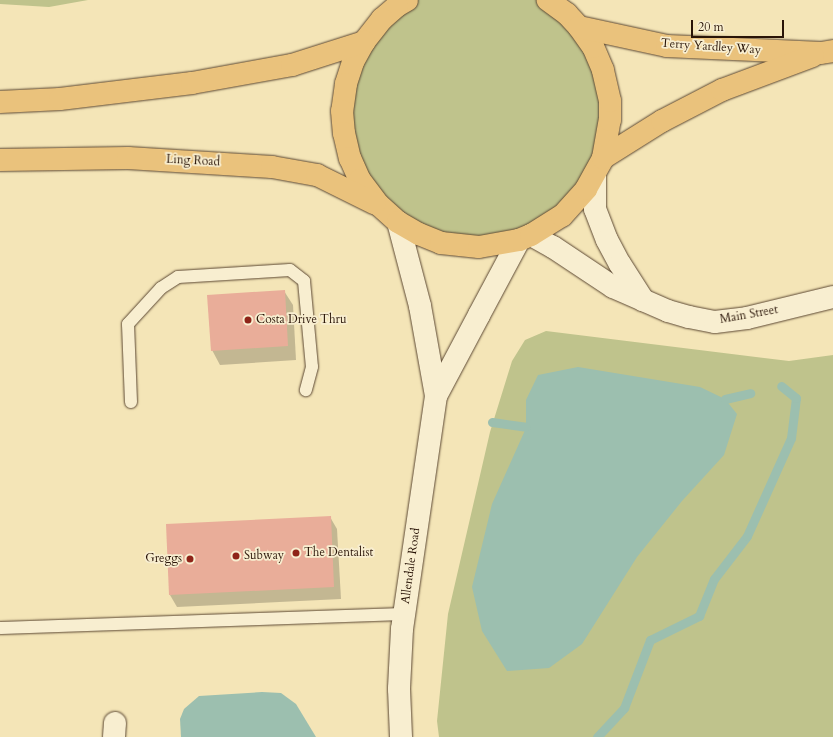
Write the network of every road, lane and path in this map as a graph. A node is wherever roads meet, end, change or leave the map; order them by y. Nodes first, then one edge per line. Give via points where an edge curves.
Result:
1 (407, 0) edge
2 (548, 0) edge
3 (579, 26) junction
4 (364, 42) junction
5 (827, 52) edge
6 (0, 102) edge
7 (0, 160) edge
8 (599, 166) junction
9 (379, 206) junction
10 (398, 222) junction
11 (525, 238) junction
12 (833, 297) edge
13 (644, 300) junction
14 (306, 390) dead end
15 (436, 396) junction
16 (131, 402) dead end
17 (404, 614) junction
18 (0, 628) edge
19 (401, 737) edge

1 - 4 main road via 382,19
2 - 3 main road
3 - 5 main road, Terry Yardley Way via 667,46
3 - 8 main road via 593,47 603,70 610,101 610,120
4 - 6 main road via 292,65 192,84 60,99
4 - 9 main road via 353,62 346,84 342,111 344,133 350,158 360,180
5 - 8 main road, Terry Yardley Way via 722,90 662,121
7 - 9 main road, Ling Road via 128,158 272,166 317,175
8 - 11 main road via 586,189 562,216
8 - 13 street via 595,209 607,240
9 - 10 main road
10 - 11 main road via 419,234 441,242 479,247
10 - 15 street, Allendale Road via 420,306
11 - 13 street, Main Street via 554,247 613,287
11 - 15 street, Allendale Road via 479,315
12 - 13 street, Main Street via 747,318 715,322 668,311
14 - 16 lane via 312,367 304,281 290,270 178,277 161,288 128,324
15 - 17 street, Allendale Road
17 - 18 lane
17 - 19 street, Allendale Road via 399,689

